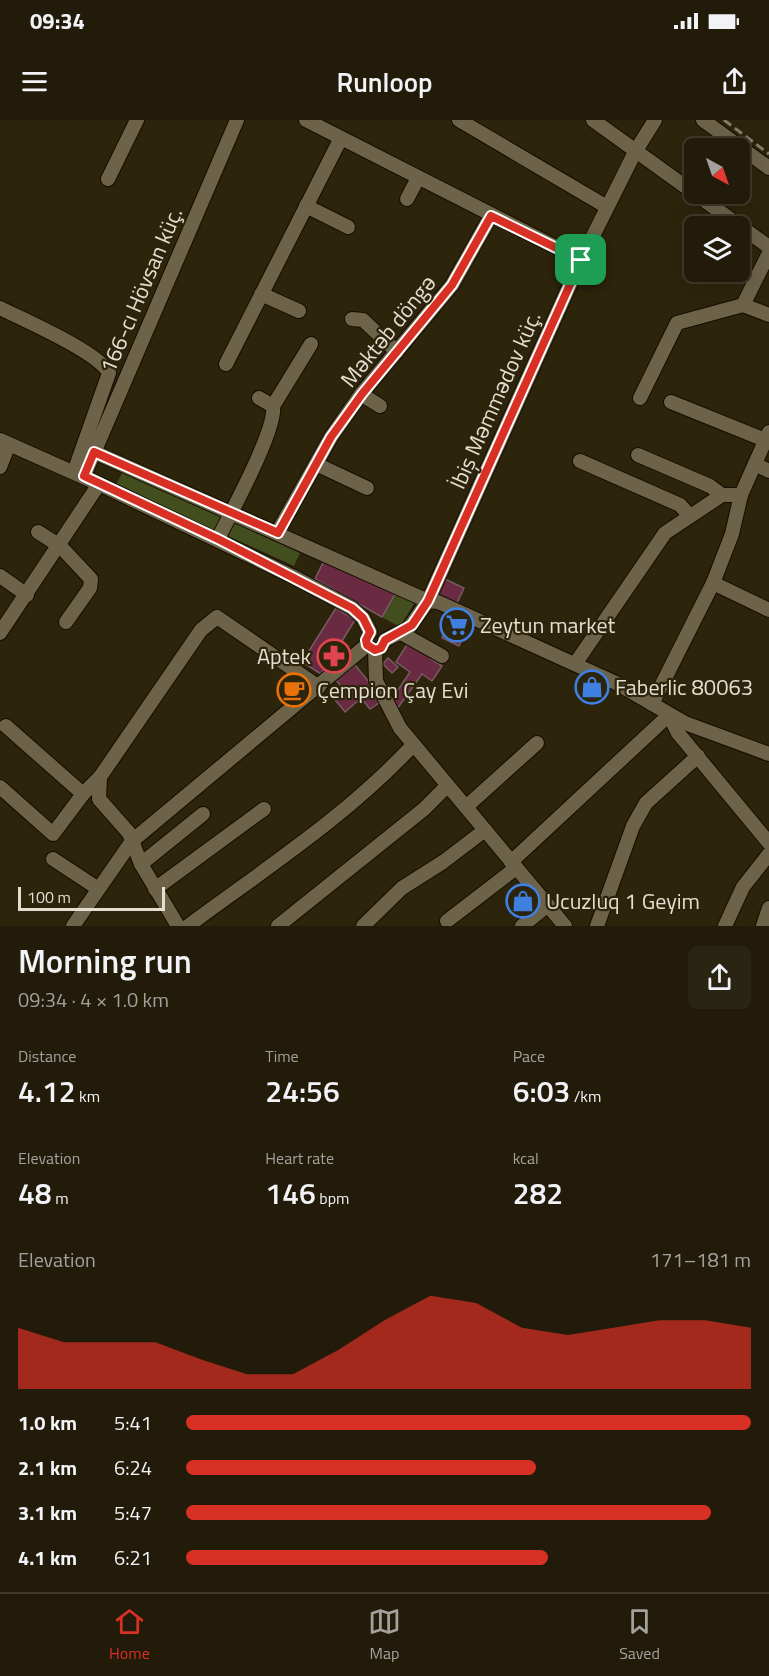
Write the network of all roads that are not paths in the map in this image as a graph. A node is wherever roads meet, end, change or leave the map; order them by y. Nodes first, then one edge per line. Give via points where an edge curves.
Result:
1 (137, 120) edge
2 (237, 120) edge
3 (306, 120) edge
4 (459, 120) edge
5 (593, 120) edge
6 (655, 120) edge
7 (703, 120) edge
8 (341, 138) junction
9 (635, 152) junction
10 (769, 168) edge
11 (418, 178) junction
12 (108, 179) dead end
13 (407, 199) dead end
14 (306, 206) junction
15 (607, 207) junction
16 (491, 216) junction
17 (348, 227) dead end
18 (769, 247) edge
19 (769, 253) edge
20 (581, 260) junction
21 (261, 294) junction
22 (743, 305) junction
23 (0, 308) edge
24 (299, 311) dead end
25 (769, 315) edge
26 (352, 319) dead end
27 (311, 344) dead end
28 (397, 352) junction
29 (226, 364) dead end
30 (362, 394) junction
31 (259, 398) dead end
32 (640, 398) dead end
33 (671, 402) dead end
34 (273, 406) junction
35 (380, 406) dead end
36 (767, 436) edge
37 (5, 442) edge
38 (94, 452) junction
39 (638, 455) dead end
40 (580, 461) dead end
41 (316, 464) junction
42 (754, 464) junction
43 (0, 467) edge
44 (769, 471) edge
45 (79, 474) junction
46 (99, 484) junction
47 (367, 488) dead end
48 (722, 495) junction
49 (741, 495) junction
50 (231, 513) junction
51 (690, 516) junction
52 (38, 532) dead end
53 (278, 533) junction
54 (218, 539) junction
55 (60, 546) junction
56 (0, 576) edge
57 (713, 583) junction
58 (27, 596) junction
59 (428, 601) junction
60 (769, 610) edge
61 (66, 622) dead end
62 (0, 633) edge
63 (401, 633) junction
64 (371, 643) junction
65 (442, 656) dead end
66 (574, 663) junction
67 (319, 687) junction
68 (652, 704) junction
69 (669, 715) junction
70 (6, 726) dead end
71 (537, 743) dead end
72 (413, 745) junction
73 (769, 754) edge
74 (698, 756) junction
75 (100, 777) junction
76 (447, 786) junction
77 (0, 787) edge
78 (83, 794) junction
79 (465, 807) junction
80 (264, 809) dead end
81 (203, 814) dead end
82 (485, 830) junction
83 (132, 841) junction
84 (769, 843) edge
85 (769, 854) edge
86 (53, 859) dead end
87 (141, 864) junction
88 (514, 865) junction
89 (97, 888) junction
90 (155, 889) junction
91 (548, 905) junction
92 (769, 908) edge
93 (447, 921) dead end
94 (78, 924) edge
95 (178, 926) edge
96 (188, 926) edge
97 (278, 926) edge
98 (363, 926) edge
99 (522, 926) edge
100 (565, 926) edge
101 (597, 926) edge
102 (725, 926) edge
103 (763, 926) edge

1 - 12 street
2 - 38 street, 166-cı Hövsan küç.
3 - 8 street
4 - 15 street
5 - 9 street
6 - 9 street, İbiş Məmmədov küç.
7 - 10 street
8 - 11 street
8 - 14 street
9 - 15 street, İbiş Məmmədov küç.
9 - 18 street
11 - 13 street
11 - 16 street
14 - 17 street
14 - 21 street
15 - 20 street, İbiş Məmmədov küç.
16 - 20 street
16 - 28 street, Məktəb döngə via 459,277
19 - 22 street
20 - 59 street, İbiş Məmmədov küç.
21 - 24 street
21 - 29 street
22 - 25 street
22 - 32 street via 677,323
23 - 45 street via 78,348 109,372
26 - 28 street via 363,320
27 - 34 street
28 - 30 street, Məktəb döngə
30 - 35 street
30 - 41 street, Məktəb döngə
31 - 34 street
33 - 36 street
34 - 50 street via 274,414
36 - 42 street
37 - 43 street
37 - 45 street
38 - 45 street, 166-cı Hövsan küç.
38 - 50 street
39 - 48 street
40 - 51 street via 680,505
41 - 47 street
41 - 53 street, Məktəb döngə
42 - 44 street
42 - 49 street
45 - 46 street
46 - 54 street
46 - 55 street
48 - 49 street
48 - 51 street
49 - 57 street via 732,534
50 - 53 street
50 - 54 street
51 - 66 street via 665,533
52 - 55 street
53 - 59 street
54 - 64 street via 352,608 363,618
55 - 58 street
55 - 61 street via 92,583
56 - 58 street
57 - 60 street
57 - 68 street
58 - 62 street
59 - 63 street, İbiş Məmmədov küç. via 412,625
59 - 66 street
63 - 64 street via 385,640 381,632
63 - 65 street
64 - 67 street
64 - 72 street via 377,686
66 - 68 street
67 - 75 street via 226,621 212,618
67 - 83 street
68 - 69 street
69 - 73 street
69 - 74 street via 678,733
69 - 88 street
70 - 78 street
71 - 79 street
72 - 76 street
72 - 96 street via 361,797 274,866
74 - 84 street
74 - 101 street via 646,803 633,826
75 - 78 street
75 - 83 street via 99,799
76 - 79 street
76 - 97 street via 424,809
77 - 78 street via 53,834
79 - 82 street
80 - 90 street
81 - 87 street
82 - 88 street
82 - 98 street via 402,888
83 - 87 street
83 - 89 street
85 - 102 street via 743,887
86 - 89 street
87 - 90 street
88 - 91 street
88 - 93 street
89 - 94 street
90 - 95 street
91 - 99 street
91 - 100 street
92 - 103 street

